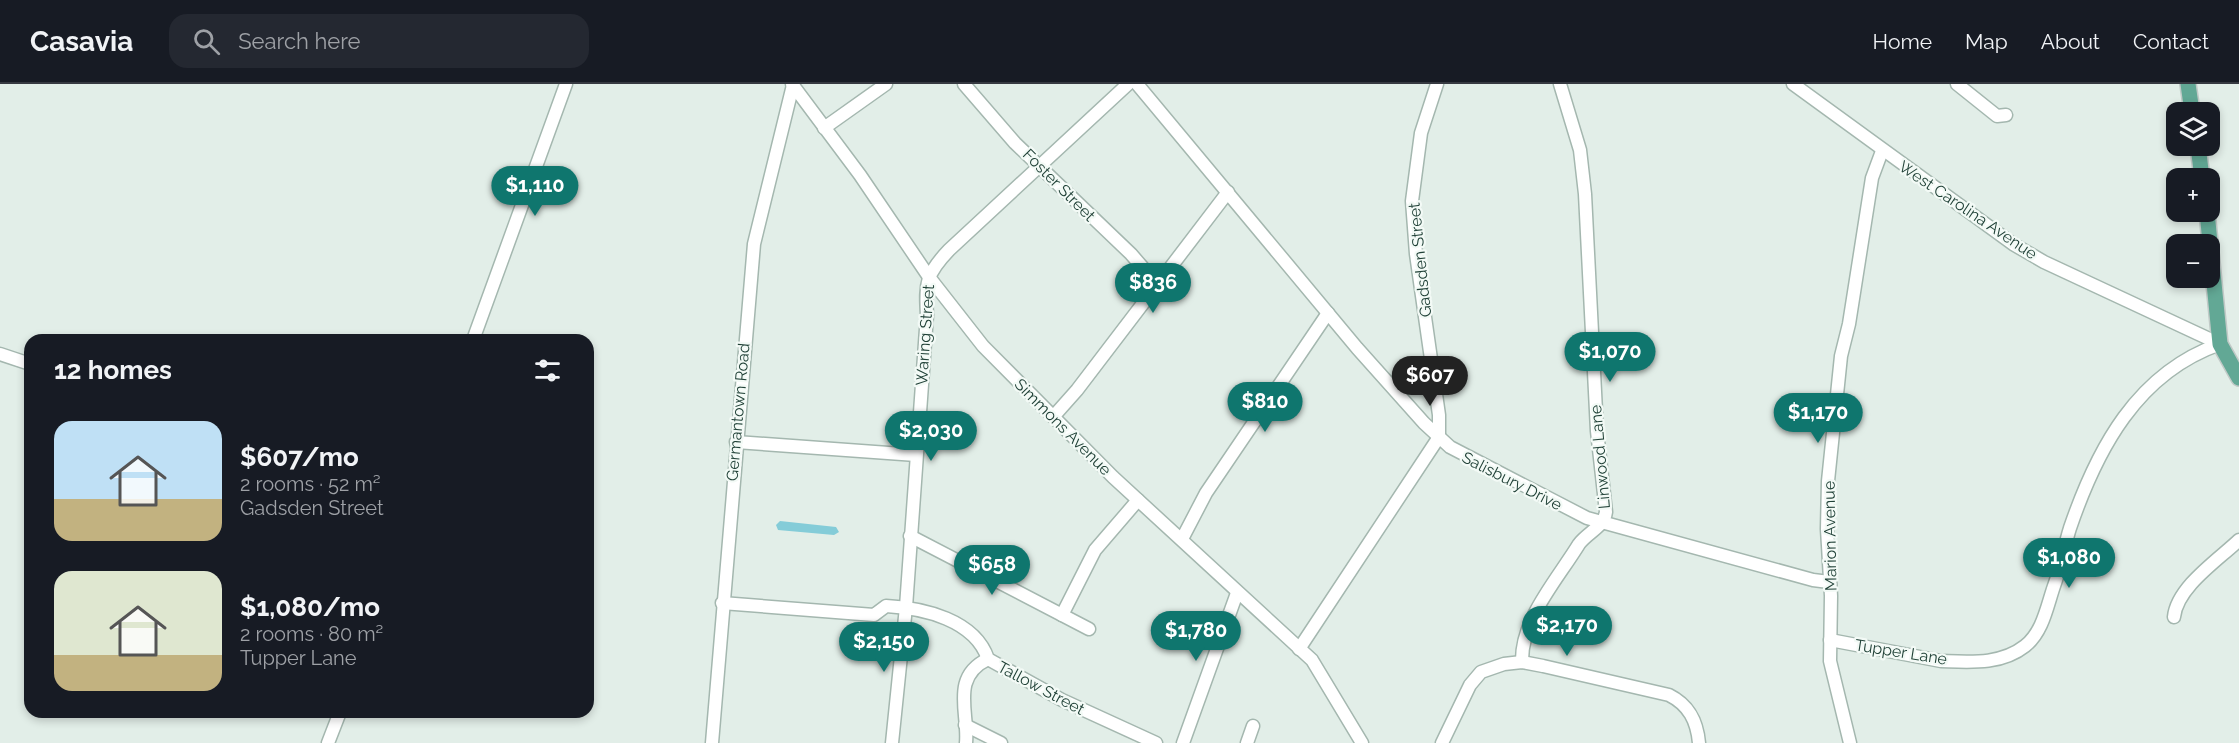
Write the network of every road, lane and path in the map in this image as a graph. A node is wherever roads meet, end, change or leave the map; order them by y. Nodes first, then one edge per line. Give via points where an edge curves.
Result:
1 (566, 84) edge
2 (886, 84) edge
3 (964, 84) edge
4 (1128, 84) edge
5 (1137, 84) edge
6 (1437, 84) edge
7 (1560, 84) edge
8 (1793, 84) edge
9 (1957, 84) edge
10 (2188, 84) edge
11 (792, 85) edge
12 (2191, 102) edge
13 (2006, 115) dead end
14 (824, 128) junction
15 (1882, 151) junction
16 (1039, 166) junction
17 (1228, 192) junction
18 (2208, 222) edge
19 (928, 277) junction
20 (1157, 284) junction
21 (1328, 313) junction
22 (475, 334) edge
23 (2220, 344) junction
24 (2239, 350) edge
25 (0, 354) edge
26 (24, 362) edge
27 (2239, 378) edge
28 (1053, 417) junction
29 (1439, 437) junction
30 (736, 442) junction
31 (916, 455) junction
32 (1138, 500) junction
33 (1602, 523) junction
34 (910, 536) junction
35 (1182, 539) junction
36 (2239, 540) edge
37 (1829, 582) junction
38 (1237, 593) junction
39 (723, 603) junction
40 (906, 607) junction
41 (1062, 615) junction
42 (2174, 617) dead end
43 (1089, 629) dead end
44 (1830, 640) junction
45 (1299, 649) junction
46 (988, 659) junction
47 (1522, 662) junction
48 (338, 718) edge
49 (965, 725) junction
50 (1253, 726) dead end
51 (966, 741) edge
52 (328, 743) edge
53 (712, 743) edge
54 (892, 743) edge
55 (1001, 743) edge
56 (1156, 743) edge
57 (1183, 743) edge
58 (1247, 743) edge
59 (1362, 743) edge
60 (1442, 743) edge
61 (1699, 743) edge
62 (1850, 743) edge

1 - 22 street
2 - 14 street
3 - 16 street, Foster Street
4 - 16 street, Waring Street
5 - 17 street, Salisbury Drive
6 - 29 street, Gadsden Street via 1421,133 1412,201
7 - 33 street, Linwood Lane via 1580,150 1586,194 1597,431 1606,512
8 - 15 street, West Carolina Avenue
9 - 13 street via 1997,116
10 - 12 main road
11 - 14 street, Simmons Avenue
11 - 30 street, Germantown Road via 754,244
14 - 19 street, Simmons Avenue via 892,220
15 - 23 street, West Carolina Avenue via 2044,262
15 - 37 street, Marion Avenue via 1872,178 1841,356 1828,481
16 - 19 street, Waring Street via 949,250
16 - 20 street, Foster Street
17 - 20 street
17 - 21 street, Salisbury Drive
18 - 23 main road
19 - 28 street, Simmons Avenue via 983,346
19 - 31 street, Waring Street
20 - 28 street
21 - 29 street, Salisbury Drive
21 - 35 street via 1206,493
23 - 24 main road
23 - 27 main road
23 - 44 street, Tupper Lane via 2199,353 2142,393 2104,445 2088,477 2047,612 2027,645 1995,660 1959,662
25 - 26 street
28 - 32 street, Simmons Avenue
29 - 33 street, Salisbury Drive via 1459,453 1542,497
29 - 45 street
30 - 31 street
30 - 39 street, Germantown Road
31 - 34 street, Waring Street
32 - 35 street, Simmons Avenue
32 - 41 street via 1095,550
33 - 37 street, Salisbury Drive
33 - 47 street, Linwood Lane via 1585,536 1532,619 1522,642
34 - 40 street, Waring Street
34 - 41 street
35 - 38 street, Simmons Avenue
36 - 42 street via 2188,588 2176,605
37 - 44 street, Marion Avenue
38 - 45 street, Simmons Avenue
38 - 57 street
39 - 40 street via 874,615 886,606
39 - 53 street, Germantown Road
40 - 46 street, Tallow Street via 969,630 983,644
40 - 54 street, Waring Street
41 - 43 street
44 - 62 street, Marion Avenue via 1832,677
45 - 59 street, Simmons Avenue via 1316,665
46 - 49 street via 976,665 965,688
46 - 56 street, Tallow Street via 1062,700
47 - 60 street via 1496,666 1475,678
47 - 61 street via 1669,695 1689,710
48 - 52 street
49 - 51 street
49 - 55 street
50 - 58 street

